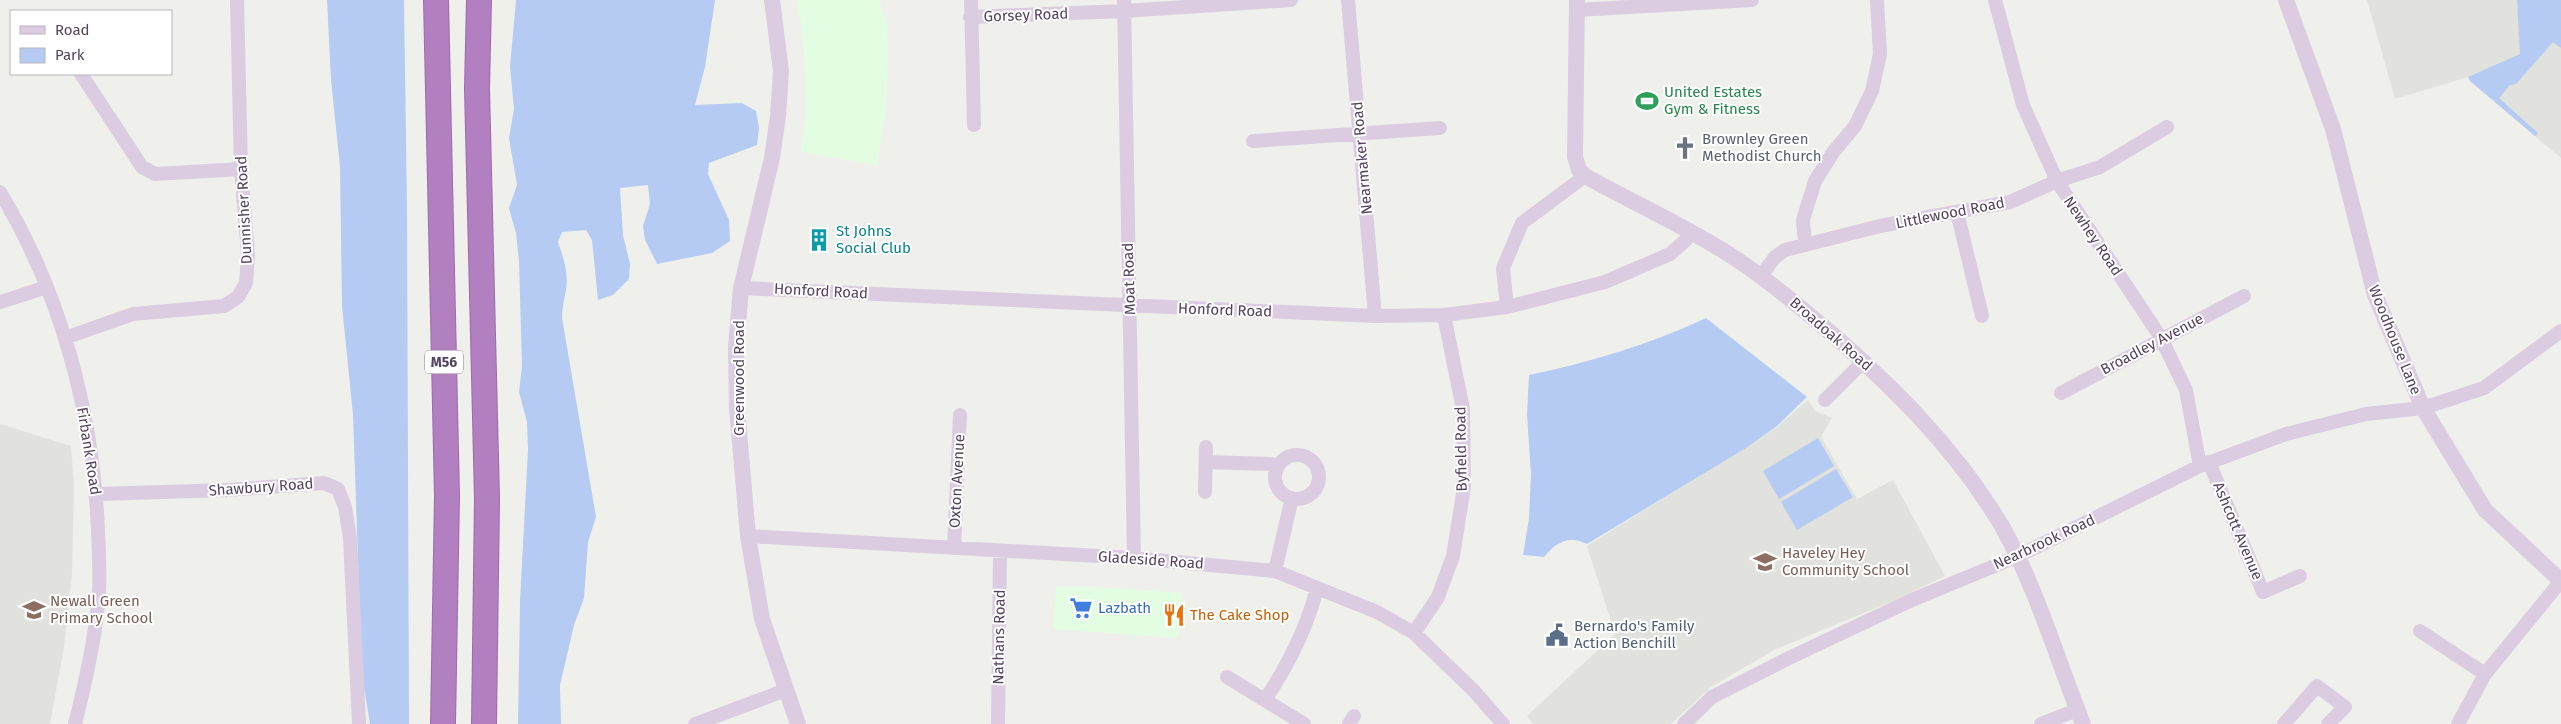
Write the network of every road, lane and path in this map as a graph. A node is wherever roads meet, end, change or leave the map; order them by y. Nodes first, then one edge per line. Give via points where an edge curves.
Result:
1 (237, 0) edge
2 (436, 0) edge
3 (479, 0) edge
4 (772, 0) edge
5 (971, 0) edge
6 (1291, 0) edge
7 (1348, 0) edge
8 (1752, 0) edge
9 (1877, 0) edge
10 (1995, 0) edge
11 (2286, 0) edge
12 (1262, 1) edge
13 (1715, 2) edge
14 (1577, 5) edge
15 (1124, 6) edge
16 (970, 17) junction
17 (82, 75) edge
18 (974, 125) dead end
19 (2167, 127) dead end
20 (1440, 128) dead end
21 (1360, 134) junction
22 (1253, 141) dead end
23 (242, 169) junction
24 (1585, 176) junction
25 (2057, 181) junction
26 (0, 192) edge
27 (1957, 212) junction
28 (1689, 231) junction
29 (1805, 243) junction
30 (1761, 276) junction
31 (47, 287) junction
32 (741, 288) junction
33 (2244, 296) dead end
34 (0, 302) edge
35 (1130, 306) junction
36 (1507, 307) junction
37 (1375, 316) junction
38 (1444, 316) junction
39 (1982, 316) dead end
40 (2561, 331) edge
41 (65, 338) junction
42 (2161, 338) junction
43 (1864, 361) junction
44 (2060, 393) dead end
45 (1824, 400) dead end
46 (2423, 408) junction
47 (960, 415) dead end
48 (1206, 446) dead end
49 (1206, 462) junction
50 (2204, 464) junction
51 (1277, 469) junction
52 (1205, 492) dead end
53 (97, 494) junction
54 (1292, 498) junction
55 (748, 536) junction
56 (954, 548) junction
57 (1000, 551) junction
58 (2016, 556) junction
59 (1134, 558) junction
60 (1275, 571) junction
61 (2300, 576) dead end
62 (2561, 581) edge
63 (1317, 588) junction
64 (2420, 631) dead end
65 (1414, 633) junction
66 (2485, 674) junction
67 (1228, 677) dead end
68 (786, 690) junction
69 (1266, 700) junction
70 (2080, 717) edge
71 (75, 724) edge
72 (359, 724) edge
73 (443, 724) edge
74 (484, 724) edge
75 (695, 724) edge
76 (798, 724) edge
77 (998, 724) edge
78 (1304, 724) edge
79 (1503, 724) edge
80 (1684, 724) edge
81 (2041, 724) edge
82 (2284, 724) edge
83 (2328, 724) edge
84 (2458, 724) edge

1 - 23 street, Dunnisher Road
2 - 73 highway, M56 via 447,496
3 - 74 highway, M56 via 477,89 487,499
4 - 32 street, Greenwood Road via 781,71 778,116 772,158
5 - 16 street
6 - 12 street, Gorsey Road
7 - 21 street, Nearmaker Road
8 - 13 street
9 - 29 street via 1880,54 1872,91 1855,126 1815,181 1803,220
10 - 25 street, Newhey Road via 2023,105
11 - 46 street, Woodhouse Lane via 2333,129 2374,295
12 - 15 street, Gorsey Road
13 - 14 street
14 - 24 street via 1576,157 1579,170
15 - 16 street, Gorsey Road
15 - 35 street, Moat Road
16 - 18 street
17 - 23 street via 142,167 156,174
19 - 25 street, Littlewood Road via 2100,166
20 - 21 street
21 - 22 street
21 - 37 street, Nearmaker Road
23 - 41 street, Dunnisher Road via 248,255 246,283 238,297 224,306 133,314
24 - 28 street, Broadoak Road
24 - 36 street via 1522,224 1503,268
25 - 27 street, Littlewood Road via 2010,202
25 - 42 street, Newhey Road
26 - 31 street, Firbank Road
27 - 29 street, Littlewood Road
27 - 39 street
28 - 30 street, Broadoak Road
28 - 36 street, Honford Road via 1686,240 1670,254 1605,282
29 - 30 street, Littlewood Road via 1774,257
30 - 43 street, Broadoak Road
31 - 34 street
31 - 41 street, Firbank Road
32 - 35 street, Honford Road
32 - 55 street, Greenwood Road via 736,347 737,408
33 - 42 street, Broadley Avenue
35 - 37 street, Honford Road
35 - 59 street, Moat Road
36 - 38 street, Honford Road
37 - 38 street, Honford Road
38 - 65 street, Byfield Road via 1463,410 1464,487 1453,556 1438,597
40 - 46 street, Nearbrook Road via 2484,388
41 - 53 street, Firbank Road via 85,414
42 - 44 street, Broadley Avenue
42 - 50 street, Newhey Road via 2186,390
43 - 45 street
43 - 58 street, Broadoak Road via 1957,460 2002,528
46 - 50 street, Nearbrook Road via 2366,414 2286,434
46 - 62 street, Woodhouse Lane via 2485,510
47 - 56 street, Oxton Avenue
48 - 49 street
49 - 51 street via 1271,464
49 - 52 street
50 - 58 street, Nearbrook Road
50 - 61 street, Ashcott Avenue via 2263,592
51 - 54 street via 1279,489
51 - 54 street via 1286,458 1294,455 1308,458 1318,469 1315,489 1304,497
53 - 71 street, Firbank Road via 100,564 97,612
53 - 72 street, Shawbury Road via 324,483 338,490 345,506 350,538
54 - 60 street
55 - 56 street, Gladeside Road
55 - 68 street, Greenwood Road via 762,619
56 - 57 street, Gladeside Road
57 - 59 street, Gladeside Road
57 - 77 street, Nathans Road
58 - 70 street, Broadoak Road
58 - 80 street, Nearbrook Road via 1789,658 1712,698
59 - 60 street, Gladeside Road
60 - 63 street, Gladeside Road
62 - 66 street
63 - 65 street, Gladeside Road via 1377,612
63 - 69 street via 1312,610 1289,662
64 - 66 street
65 - 79 street, Gladeside Road
66 - 84 street
67 - 69 street
68 - 75 street
68 - 76 street, Greenwood Road
69 - 78 street
70 - 81 street
82 - 83 street via 2317,686 2345,708

